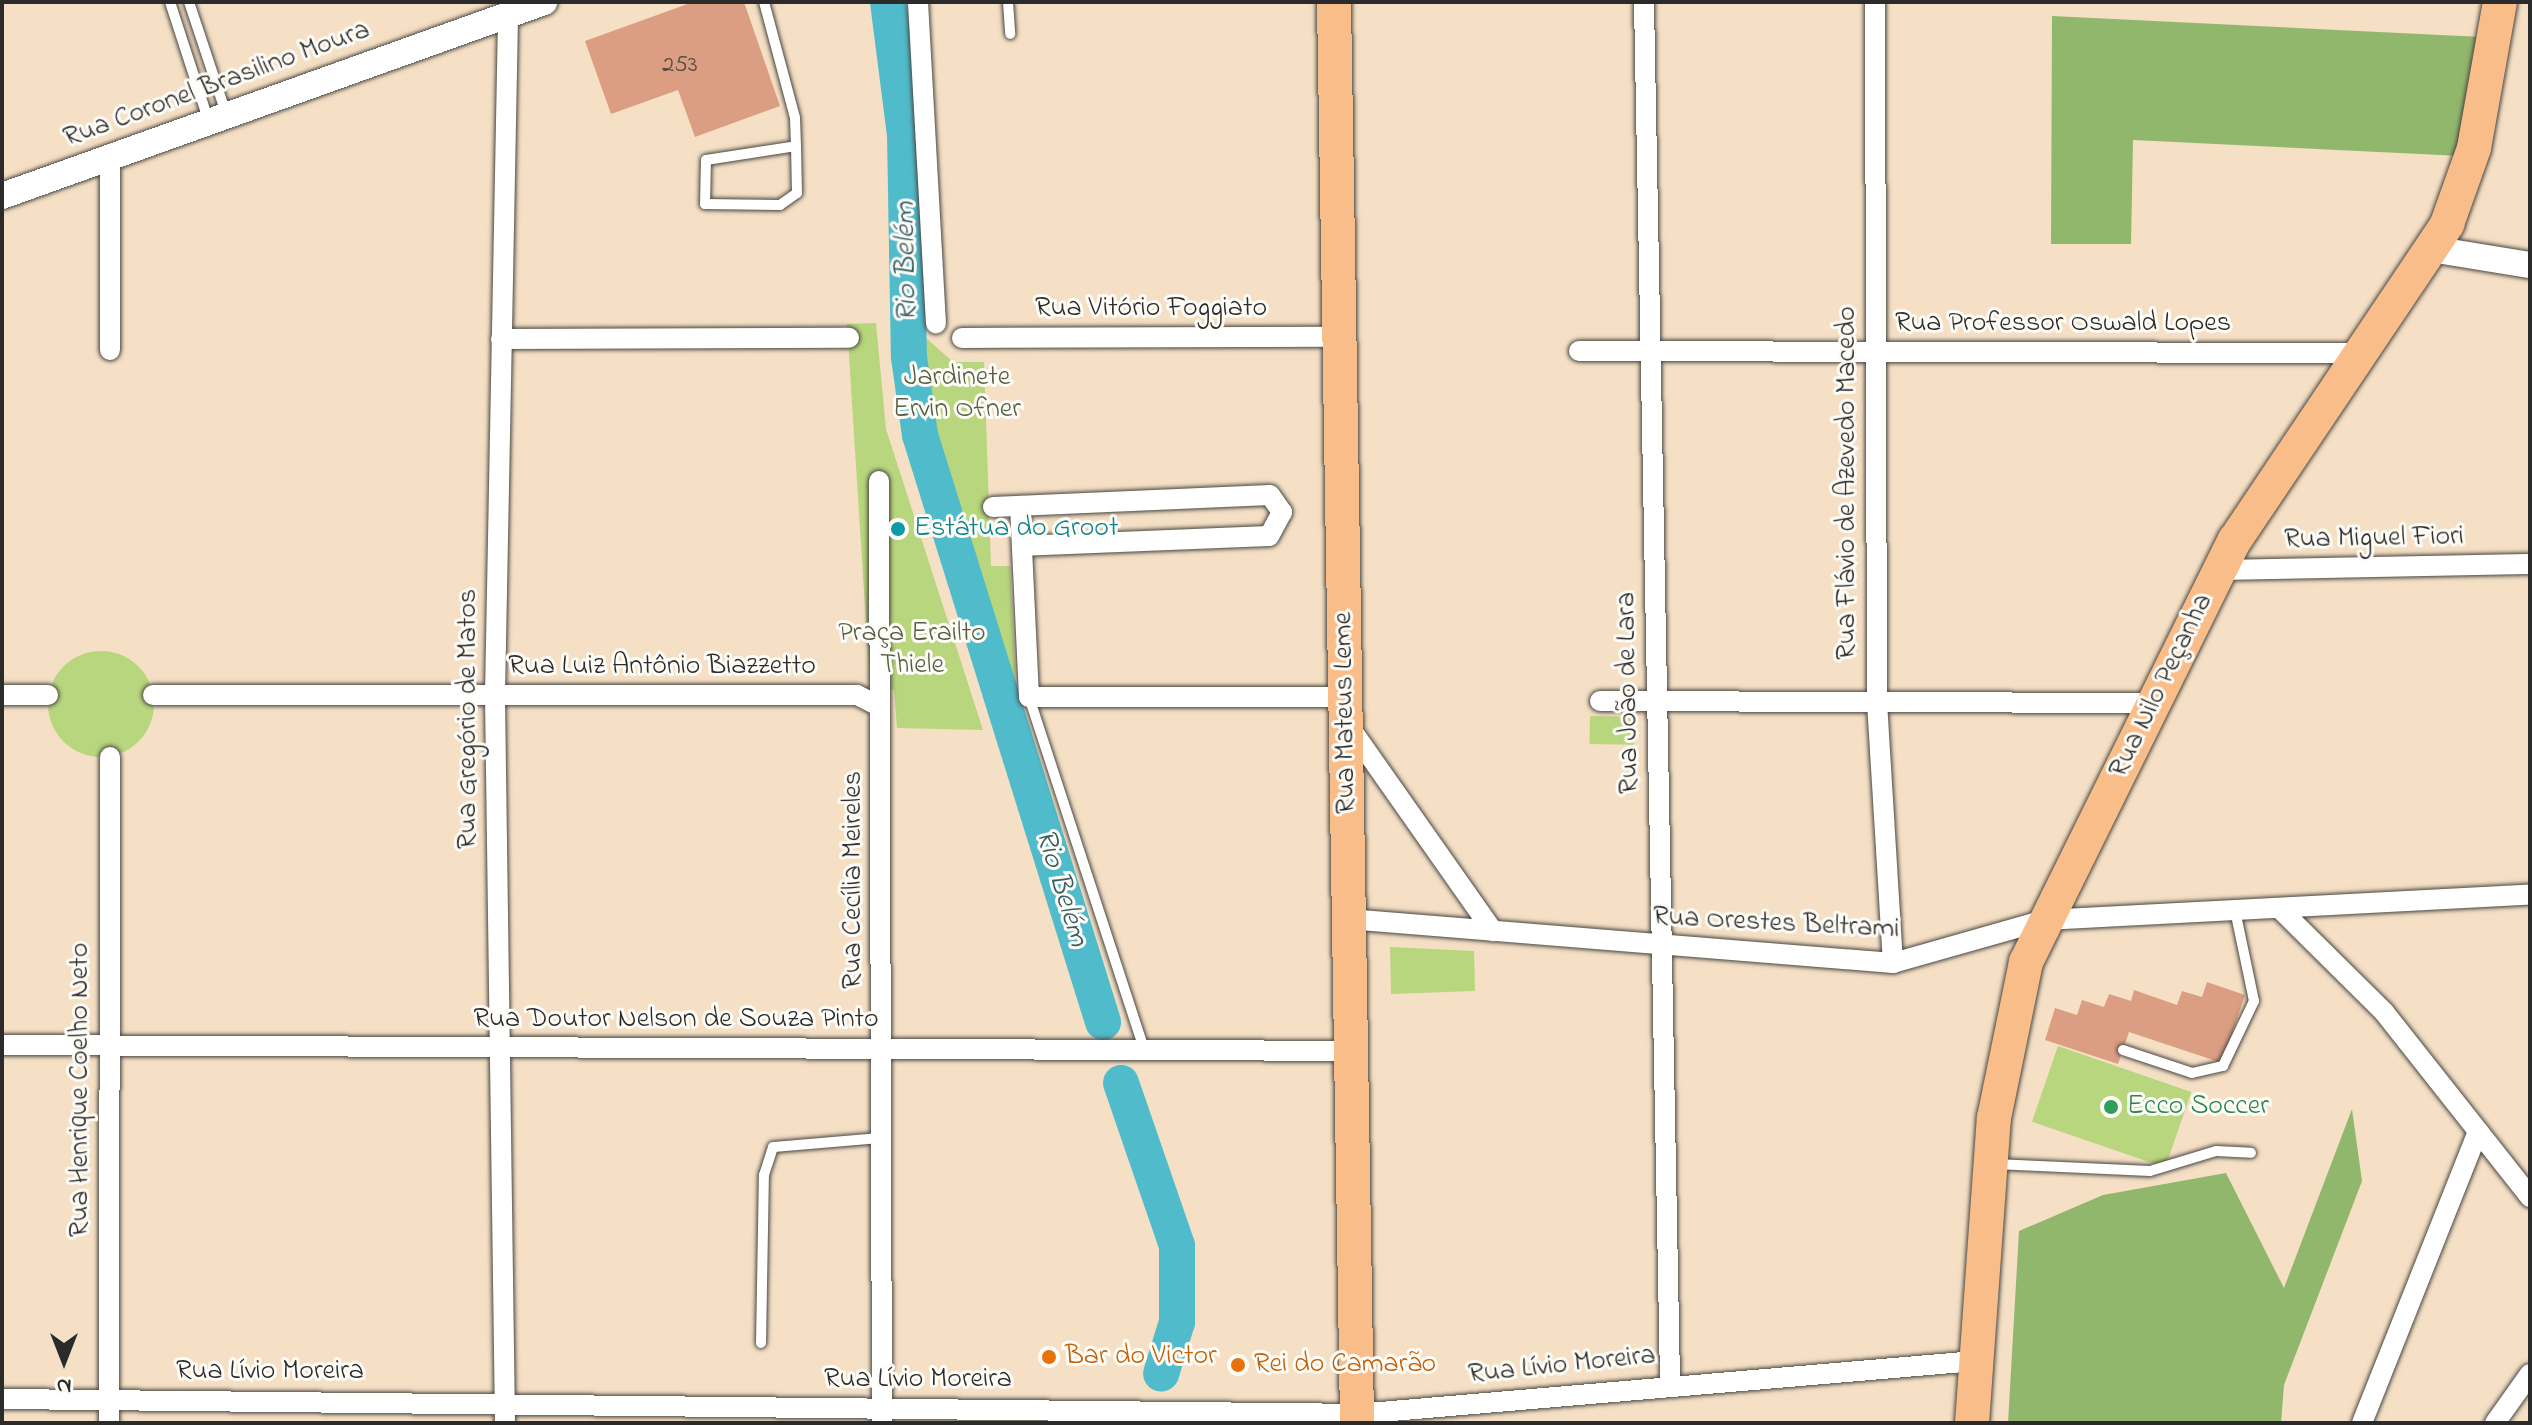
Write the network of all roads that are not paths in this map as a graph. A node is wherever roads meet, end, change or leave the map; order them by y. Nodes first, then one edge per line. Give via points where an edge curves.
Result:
1 (170, 2) edge
2 (189, 2) edge
3 (544, 2) edge
4 (762, 2) edge
5 (918, 2) edge
6 (1008, 2) edge
7 (1334, 2) edge
8 (1644, 2) edge
9 (1875, 2) edge
10 (2500, 2) edge
11 (508, 15) junction
12 (195, 19) junction
13 (177, 25) junction
14 (1010, 34) dead end
15 (218, 118) junction
16 (796, 146) junction
17 (110, 157) junction
18 (2, 196) edge
19 (2431, 249) junction
20 (2530, 265) edge
21 (936, 323) dead end
22 (1339, 337) junction
23 (849, 338) dead end
24 (962, 338) dead end
25 (501, 339) junction
26 (110, 350) dead end
27 (1579, 351) dead end
28 (1651, 351) junction
29 (1876, 352) junction
30 (2354, 353) junction
31 (879, 481) dead end
32 (1020, 506) junction
33 (993, 507) dead end
34 (1025, 546) junction
35 (2530, 564) edge
36 (2219, 570) junction
37 (2, 695) edge
38 (48, 695) dead end
39 (153, 695) dead end
40 (495, 695) junction
41 (1029, 697) junction
42 (1600, 701) dead end
43 (1657, 701) junction
44 (1877, 702) junction
45 (2154, 703) junction
46 (879, 706) junction
47 (1346, 709) junction
48 (110, 757) dead end
49 (2530, 895) edge
50 (2279, 908) junction
51 (2235, 910) junction
52 (1348, 919) junction
53 (2045, 920) junction
54 (1493, 931) junction
55 (1662, 946) junction
56 (1893, 963) junction
57 (2, 1045) edge
58 (109, 1046) junction
59 (499, 1048) junction
60 (881, 1049) junction
61 (2123, 1050) dead end
62 (1145, 1051) junction
63 (1351, 1051) junction
64 (2478, 1131) junction
65 (881, 1138) junction
66 (2251, 1153) dead end
67 (1989, 1163) junction
68 (2530, 1197) edge
69 (761, 1343) dead end
70 (1975, 1361) junction
71 (2530, 1374) edge
72 (1670, 1383) junction
73 (2, 1399) edge
74 (109, 1400) junction
75 (505, 1401) junction
76 (882, 1416) edge
77 (1357, 1419) edge
78 (109, 1423) edge
79 (505, 1423) edge
80 (1972, 1423) edge
81 (2362, 1423) edge
82 (2495, 1423) edge

1 - 13 lane
2 - 12 lane
3 - 11 street, Rua Coronel Brasilino Moura
4 - 16 lane
5 - 21 street
6 - 14 lane
7 - 22 main road, Rua Mateus Leme
8 - 28 street, Rua João de Lara
9 - 29 street, Rua Flávio de Azevedo Macedo
10 - 19 main road, Rua Nilo Peçanha via 2466,177
11 - 15 street, Rua Coronel Brasilino Moura
11 - 25 street, Rua Gregório de Matos
12 - 13 lane
12 - 15 lane
13 - 15 lane
15 - 17 street, Rua Coronel Brasilino Moura
16 - 16 lane via 791,201 705,204 706,160
17 - 18 street, Rua Coronel Brasilino Moura
17 - 26 street
19 - 20 street
19 - 30 main road, Rua Nilo Peçanha
22 - 24 street, Rua Vitório Foggiato
22 - 47 main road, Rua Mateus Leme
23 - 25 street
25 - 40 street, Rua Gregório de Matos
27 - 28 street, Rua Professor Oswald Lopes
28 - 29 street, Rua Professor Oswald Lopes
28 - 43 street, Rua João de Lara
29 - 30 street, Rua Professor Oswald Lopes
29 - 44 street, Rua Flávio de Azevedo Macedo
30 - 36 main road, Rua Nilo Peçanha
31 - 46 street, Rua Cecília Meireles
32 - 33 street
32 - 34 street
32 - 34 street via 1270,495 1282,512 1269,536
34 - 41 street
35 - 36 street, Rua Miguel Fiori
36 - 45 main road, Rua Nilo Peçanha
37 - 38 street
39 - 40 street, Rua Luiz Antônio Biazzetto
40 - 46 street, Rua Luiz Antônio Biazzetto via 857,695
40 - 59 street, Rua Gregório de Matos
41 - 47 street
41 - 62 lane
42 - 43 street
43 - 44 street
43 - 55 street, Rua João de Lara
44 - 45 street
44 - 56 street, Rua Flávio de Azevedo Macedo
45 - 53 main road, Rua Nilo Peçanha
46 - 60 street, Rua Cecília Meireles
47 - 52 main road, Rua Mateus Leme
47 - 54 street
48 - 58 street, Rua Henrique Coelho Neto
49 - 50 street, Rua Orestes Beltrami
50 - 51 street, Rua Orestes Beltrami
50 - 64 street via 2384,1012
51 - 53 street, Rua Orestes Beltrami
51 - 61 lane via 2254,1001 2223,1066 2192,1073
52 - 54 street, Rua Orestes Beltrami
52 - 63 main road, Rua Mateus Leme
53 - 56 street, Rua Orestes Beltrami
53 - 67 main road, Rua Nilo Peçanha via 2009,1021
54 - 55 street, Rua Orestes Beltrami
55 - 56 street, Rua Orestes Beltrami
55 - 72 street, Rua João de Lara
57 - 58 street, Rua Doutor Nelson de Souza Pinto
58 - 59 street, Rua Doutor Nelson de Souza Pinto
58 - 74 street, Rua Henrique Coelho Neto
59 - 60 street, Rua Doutor Nelson de Souza Pinto
59 - 75 street, Rua Gregório de Matos
60 - 62 street, Rua Doutor Nelson de Souza Pinto
60 - 65 street, Rua Cecília Meireles
62 - 63 street, Rua Doutor Nelson de Souza Pinto
63 - 77 main road, Rua Mateus Leme
64 - 68 street
64 - 81 street
65 - 69 lane via 773,1147 764,1175
65 - 76 street, Rua Cecília Meireles
66 - 67 lane via 2216,1151 2150,1171
67 - 70 main road, Rua Nilo Peçanha
70 - 72 street, Rua Lívio Moreira
70 - 80 main road, Rua Nilo Peçanha
71 - 82 street
72 - 77 street, Rua Lívio Moreira
73 - 74 street, Rua Lívio Moreira
74 - 75 street, Rua Lívio Moreira
74 - 78 street, Rua Henrique Coelho Neto
75 - 76 street, Rua Lívio Moreira
75 - 79 street, Rua Gregório de Matos
76 - 77 street, Rua Lívio Moreira

